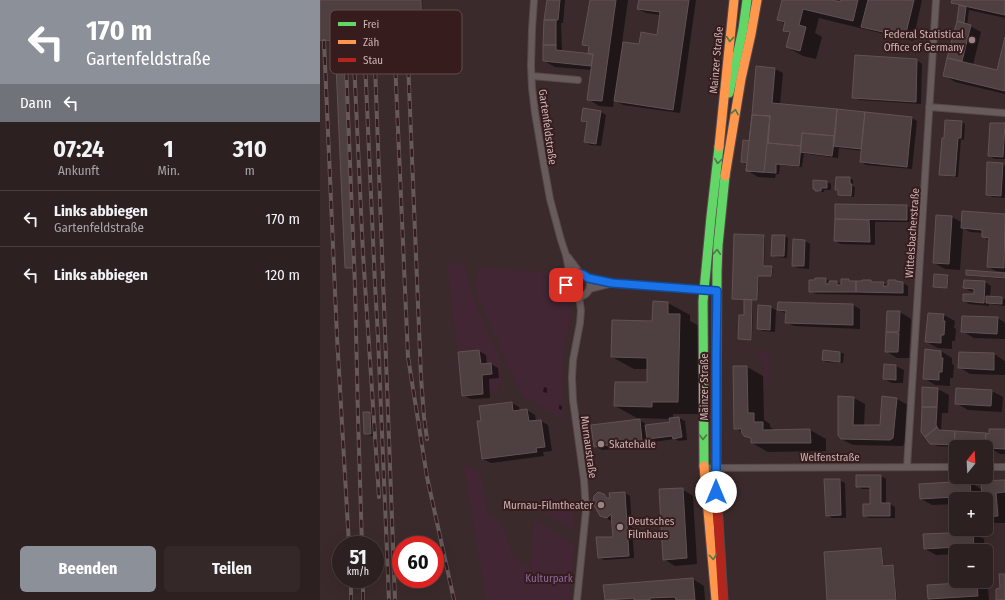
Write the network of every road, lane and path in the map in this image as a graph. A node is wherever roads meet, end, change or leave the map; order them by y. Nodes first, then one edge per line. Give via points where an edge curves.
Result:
1 (534, 0) edge
2 (734, 0) edge
3 (748, 0) edge
4 (757, 0) edge
5 (936, 0) edge
6 (742, 29) junction
7 (532, 76) junction
8 (741, 79) junction
9 (578, 80) dead end
10 (929, 107) junction
11 (1005, 113) edge
12 (722, 122) junction
13 (566, 255) junction
14 (580, 273) junction
15 (570, 276) junction
16 (588, 278) junction
17 (612, 283) junction
18 (589, 289) junction
19 (704, 291) junction
20 (717, 291) junction
21 (579, 297) junction
22 (907, 467) junction
23 (949, 467) edge
24 (993, 467) edge
25 (1005, 467) edge
26 (704, 468) junction
27 (717, 468) junction
28 (577, 600) edge
29 (716, 600) edge
30 (723, 600) edge

1 - 7 street, Gartenfeldstraße
2 -> 12 main road, Mainzer Straße
3 - 6 main road, Mainzer Straße
4 - 8 main road, Mainzer Straße
5 - 10 street, Wittelsbacherstraße
6 - 8 main road, Mainzer Straße
6 - 12 main road, Mainzer Straße
7 - 9 street
7 - 13 street, Gartenfeldstraße via 535,113 550,199
20 -> 8 main road, Mainzer Straße via 717,253 723,192
10 - 11 street
10 - 22 street, Wittelsbacherstraße
12 -> 19 main road, Mainzer Straße
13 - 14 street, Gartenfeldstraße
13 - 15 street, Gartenfeldstraße
14 - 15 street
14 - 16 street
15 - 21 street via 566,281 566,288 570,294
16 - 17 street
16 - 18 street
17 - 18 street
17 - 19 street
18 - 21 street
19 - 20 street
19 -> 26 main road, Mainzer Straße
20 - 27 main road, Mainzer Straße
21 - 28 street, Murnaustraße via 580,323 572,378 586,510
22 - 23 street, Welfenstraße
22 - 27 street, Welfenstraße
24 - 25 street
26 - 27 street, Welfenstraße
26 -> 29 main road, Mainzer Straße
27 - 30 main road, Mainzer Straße via 716,492

